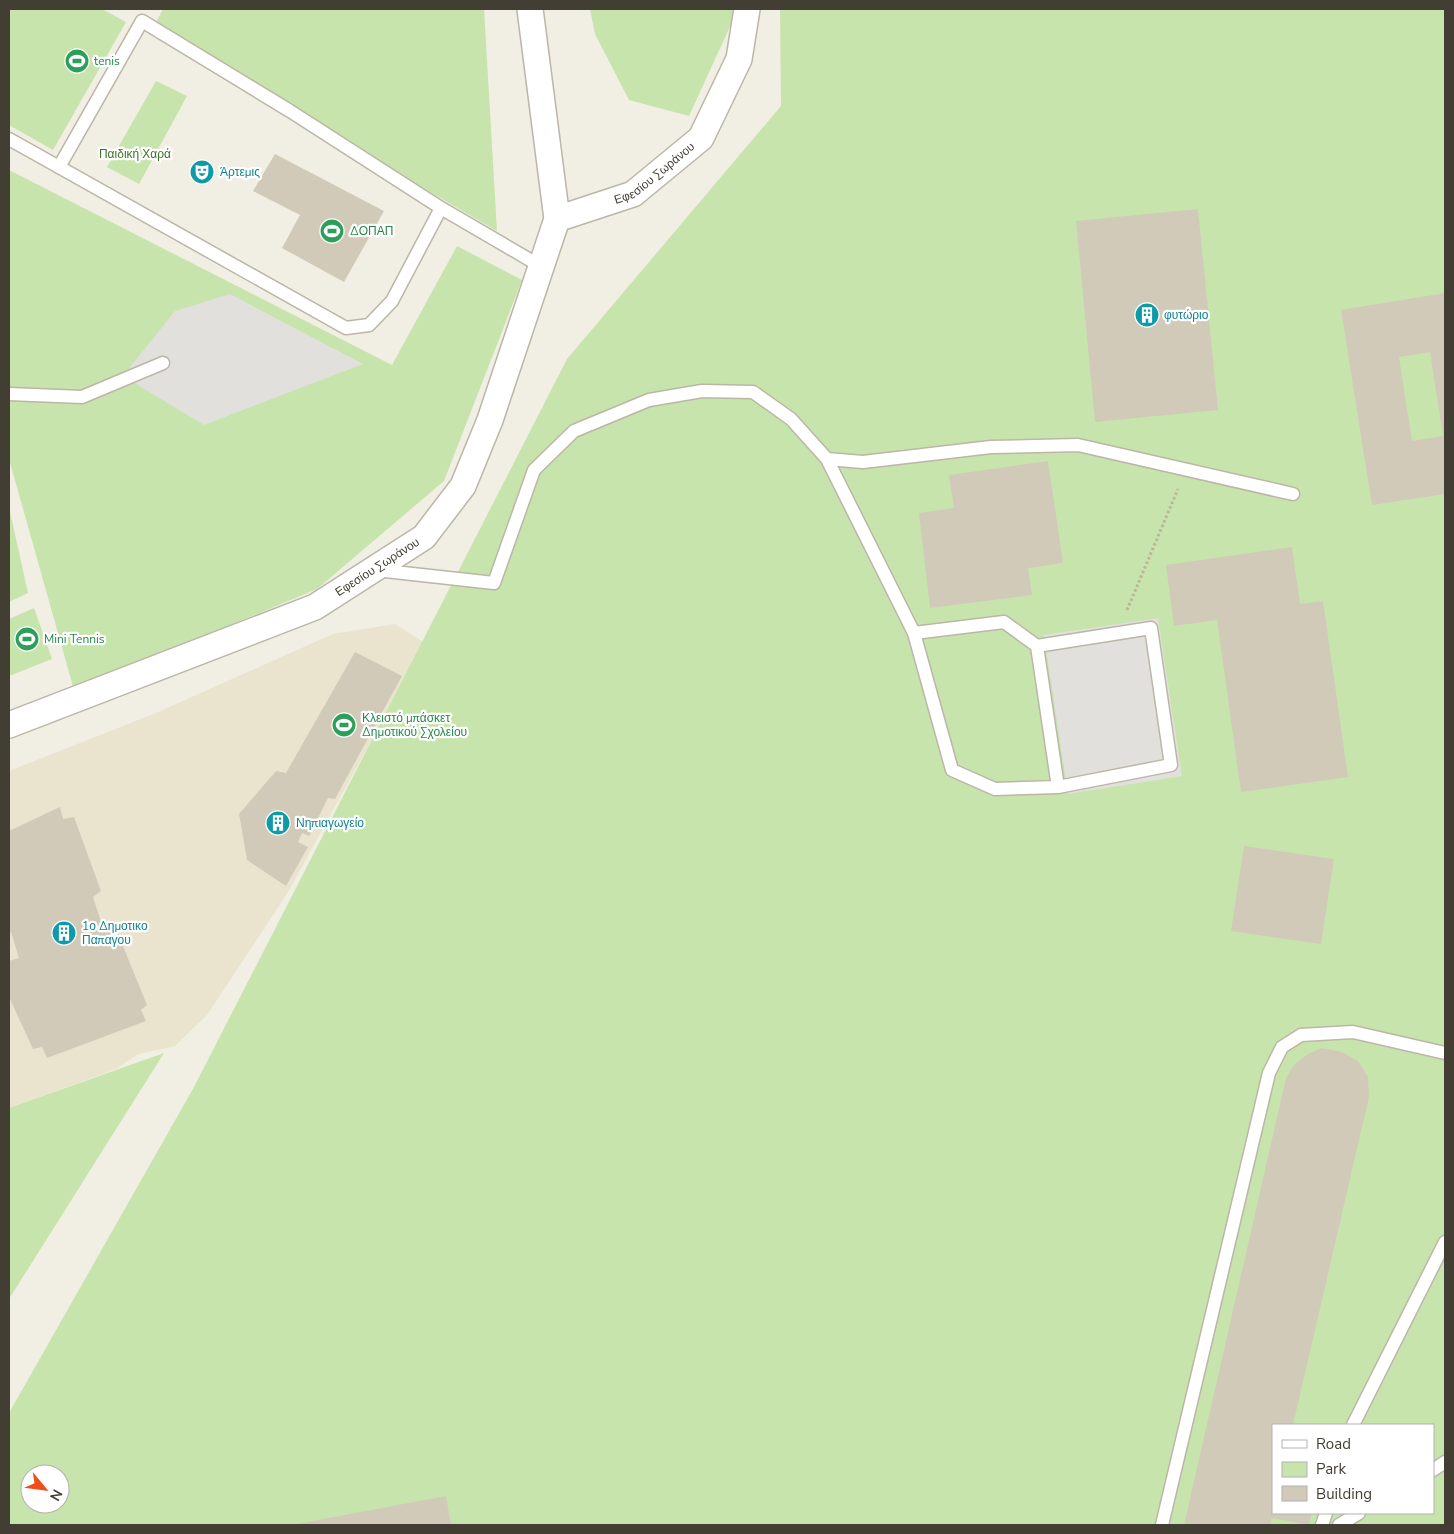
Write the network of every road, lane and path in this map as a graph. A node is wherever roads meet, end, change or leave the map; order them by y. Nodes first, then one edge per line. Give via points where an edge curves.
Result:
1 (530, 9) edge
2 (746, 9) edge
3 (9, 139) edge
4 (59, 167) junction
5 (441, 208) junction
6 (557, 219) junction
7 (542, 267) junction
8 (163, 363) dead end
9 (9, 394) edge
10 (827, 459) junction
11 (1186, 470) junction
12 (1293, 494) dead end
13 (374, 570) junction
14 (914, 633) junction
15 (1117, 634) junction
16 (1037, 646) junction
17 (9, 725) edge
18 (1058, 787) junction
19 (1445, 1053) edge
20 (1445, 1242) edge
21 (1354, 1424) edge
22 (1445, 1462) edge
23 (1434, 1469) edge
24 (1357, 1514) edge
25 (1162, 1525) edge
26 (1339, 1525) edge

1 - 6 street, Εφεσίου Σωράνου
2 - 6 street, Εφεσίου Σωράνου via 739,59 701,138 633,194
3 - 4 lane
4 - 5 lane via 346,328 369,324 392,301
4 - 5 lane via 142,21
5 - 7 lane
6 - 7 street, Εφεσίου Σωράνου
7 - 13 street, Εφεσίου Σωράνου via 490,420 463,486 424,537
8 - 9 lane via 82,398
10 - 11 lane via 863,462 991,447 1078,445
10 - 13 lane via 791,418 753,392 702,391 649,400 574,431 534,470 494,583
10 - 14 lane
11 - 12 lane
11 - 15 path
13 - 17 street, Εφεσίου Σωράνου via 315,607
14 - 16 lane via 1004,622
14 - 18 lane via 952,770 995,789
15 - 16 lane
15 - 18 lane via 1150,628 1171,765
16 - 18 lane
19 - 25 lane via 1353,1032 1301,1035 1282,1047 1269,1074
20 - 21 lane
22 - 23 lane
24 - 26 lane

